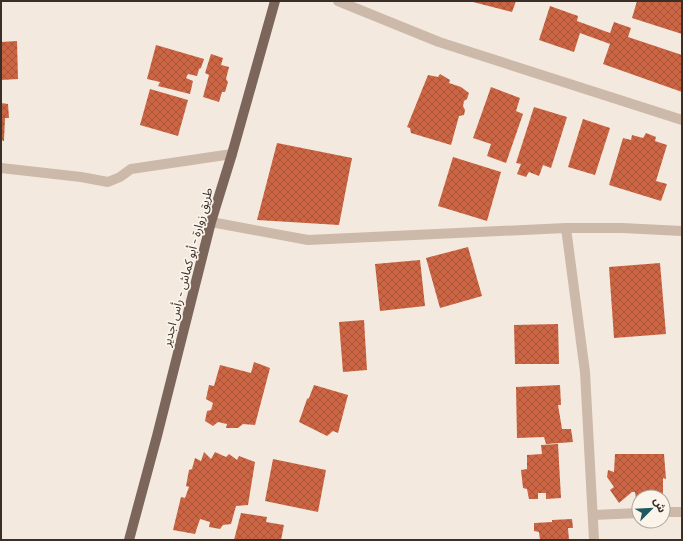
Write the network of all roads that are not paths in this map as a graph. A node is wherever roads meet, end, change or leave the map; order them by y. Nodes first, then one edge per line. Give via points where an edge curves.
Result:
1 (275, 1) edge
2 (338, 1) edge
3 (682, 120) edge
4 (232, 154) junction
5 (1, 168) edge
6 (211, 222) junction
7 (566, 228) junction
8 (682, 231) edge
9 (671, 512) edge
10 (682, 512) edge
11 (631, 513) edge
12 (592, 515) junction
13 (129, 540) edge
14 (594, 540) edge

1 - 4 main road, طريق زوارة - أبو كماش - رأس اجدير
2 - 3 street via 440,42
4 - 5 street via 131,169 108,182
4 - 6 main road, طريق زوارة - أبو كماش - رأس اجدير
6 - 7 street via 308,240
6 - 13 main road, طريق زوارة - أبو كماش - رأس اجدير
7 - 8 street
7 - 12 street via 585,372
9 - 10 street
11 - 12 street
12 - 14 street

